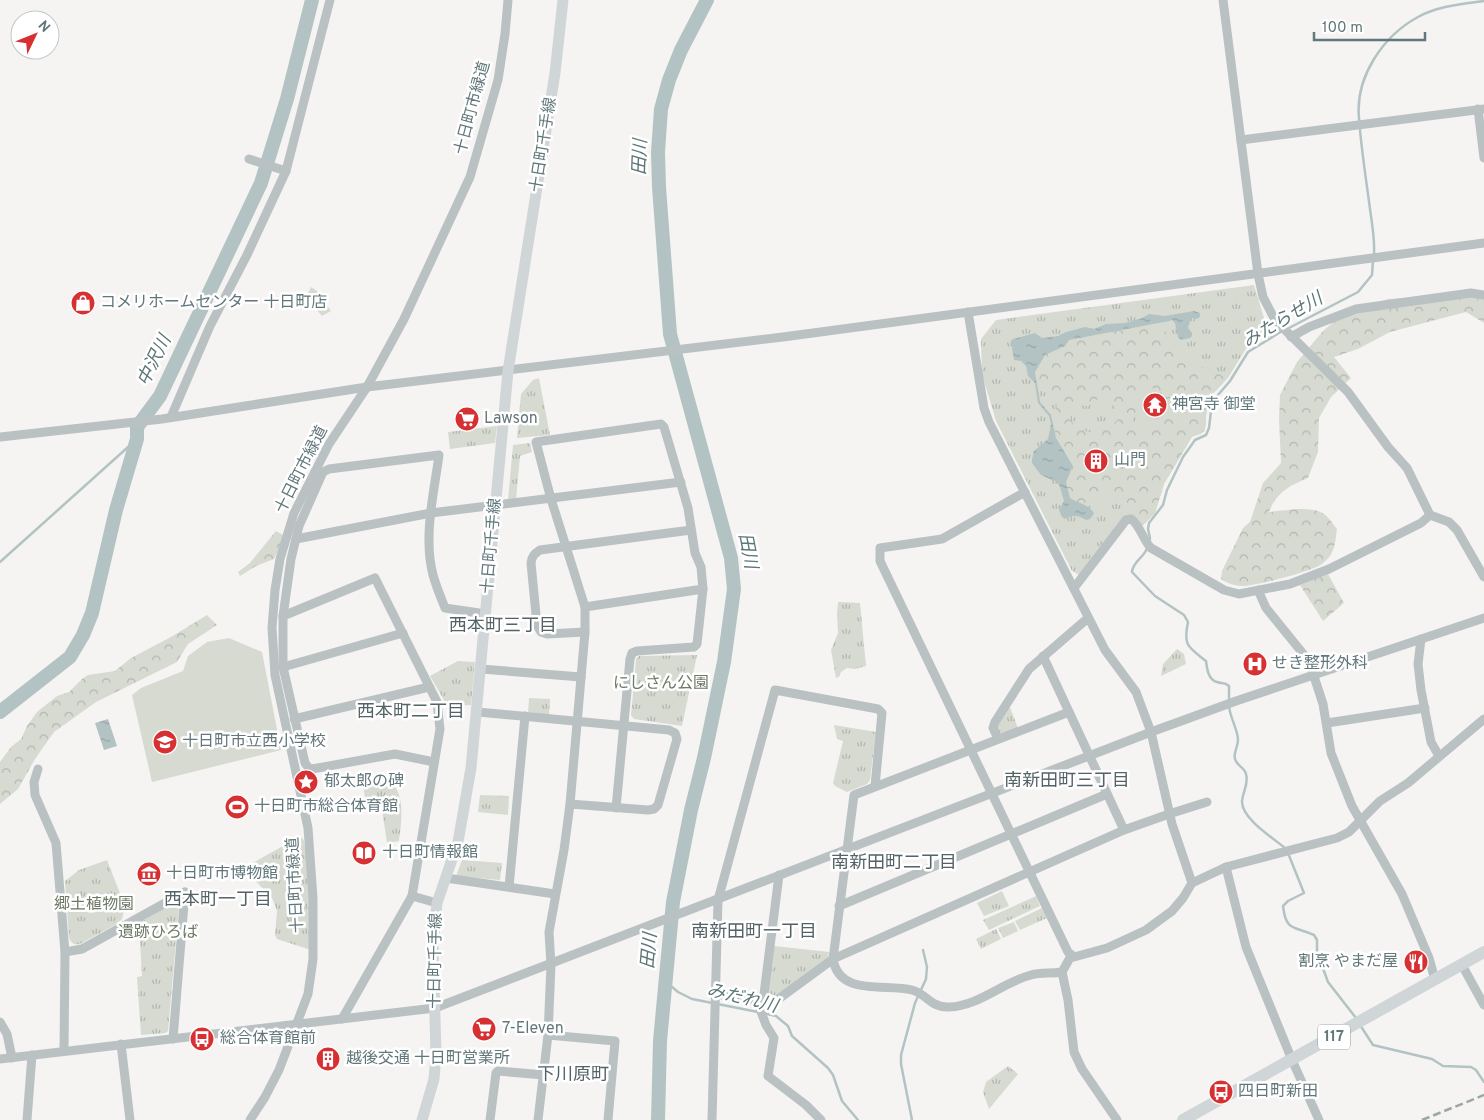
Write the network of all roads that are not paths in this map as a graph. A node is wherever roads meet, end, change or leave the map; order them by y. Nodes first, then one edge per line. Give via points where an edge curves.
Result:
1 (330, 0) edge
2 (508, 0) edge
3 (563, 0) edge
4 (1223, 0) edge
5 (1481, 109) edge
6 (1241, 140) junction
7 (1484, 158) edge
8 (251, 159) dead end
9 (283, 170) junction
10 (1484, 243) edge
11 (1258, 274) junction
12 (1484, 294) edge
13 (968, 312) junction
14 (1291, 337) junction
15 (508, 371) junction
16 (367, 387) junction
17 (166, 418) junction
18 (0, 437) edge
19 (681, 482) junction
20 (1025, 492) junction
21 (551, 499) junction
22 (496, 506) junction
23 (431, 514) junction
24 (1430, 515) junction
25 (691, 530) junction
26 (296, 539) junction
27 (566, 548) junction
28 (1484, 577) edge
29 (1074, 588) junction
30 (703, 589) junction
31 (1258, 590) junction
32 (585, 607) junction
33 (486, 614) junction
34 (282, 616) junction
35 (1088, 618) junction
36 (1484, 618) edge
37 (586, 632) junction
38 (403, 634) junction
39 (1420, 639) junction
40 (1043, 656) junction
41 (283, 667) junction
42 (482, 669) junction
43 (1314, 674) junction
44 (581, 677) junction
45 (429, 687) junction
46 (1425, 708) junction
47 (478, 712) junction
48 (1069, 712) junction
49 (525, 716) junction
50 (1484, 719) edge
51 (294, 720) junction
52 (577, 721) junction
53 (1327, 723) junction
54 (624, 726) junction
55 (1151, 732) junction
56 (998, 739) junction
57 (971, 749) junction
58 (1090, 755) junction
59 (1439, 756) junction
60 (434, 762) junction
61 (38, 768) dead end
62 (874, 786) junction
63 (992, 793) junction
64 (1107, 794) junction
65 (1207, 802) dead end
66 (570, 804) junction
67 (616, 808) junction
68 (1170, 814) junction
69 (1360, 822) junction
70 (1124, 830) junction
71 (1011, 834) junction
72 (847, 849) junction
73 (1226, 868) junction
74 (1030, 873) junction
75 (779, 875) junction
76 (446, 878) junction
77 (1192, 883) junction
78 (509, 887) junction
79 (555, 894) junction
80 (412, 896) junction
81 (718, 900) junction
82 (437, 903) junction
83 (840, 906) junction
84 (65, 952) junction
85 (1484, 952) edge
86 (1071, 956) junction
87 (833, 959) junction
88 (551, 964) junction
89 (1462, 965) junction
90 (1062, 972) junction
91 (1435, 980) junction
92 (716, 994) junction
93 (760, 1004) junction
94 (1484, 1005) edge
95 (435, 1008) junction
96 (342, 1019) junction
97 (0, 1022) edge
98 (296, 1024) junction
99 (548, 1035) junction
100 (172, 1039) junction
101 (121, 1044) junction
102 (64, 1051) junction
103 (32, 1055) junction
104 (12, 1058) junction
105 (0, 1059) edge
106 (1292, 1060) junction
107 (544, 1075) junction
108 (27, 1120) edge
109 (130, 1120) edge
110 (250, 1120) edge
111 (422, 1120) edge
112 (490, 1120) edge
113 (538, 1120) edge
114 (608, 1120) edge
115 (712, 1120) edge
116 (821, 1120) edge
117 (1117, 1120) edge
118 (1183, 1120) edge
119 (1319, 1120) edge

1 - 9 street
2 - 16 street, 十日町市緑道 via 498,80 470,177 404,319
3 - 15 main road, 十日町千手線 via 555,73
4 - 6 street
5 - 6 street
5 - 7 street
6 - 11 street
8 - 9 street
9 - 17 street via 248,255
10 - 11 street
11 - 13 street
11 - 14 street via 1263,297 1275,320
12 - 14 street via 1471,293 1356,310
13 - 15 street
13 - 20 street via 984,408
14 - 24 street via 1348,392 1407,468
15 - 16 street
15 - 22 main road, 十日町千手線
16 - 17 street
16 - 98 street, 十日町市緑道 via 330,444 294,513 280,559 275,590 272,628 275,675 308,828 313,898 313,959 308,994
17 - 18 street
19 - 21 street
19 - 21 street via 661,424 536,442
19 - 25 street
20 - 29 street
20 - 57 street via 942,539 880,548 880,561
21 - 22 street
21 - 27 street
22 - 23 street
22 - 33 main road, 十日町千手線
23 - 26 street
23 - 26 street via 439,455 329,469 323,472
23 - 33 street via 433,575 445,608
24 - 28 street via 1449,522 1457,530
24 - 31 street via 1421,523 1329,569 1290,584
25 - 27 street
25 - 30 street
26 - 34 street
27 - 32 street
27 - 37 street via 540,550 532,557 537,625 541,632 547,634
29 - 31 street via 1126,520 1131,519 1151,548 1224,590 1239,594
29 - 35 street
30 - 32 street
30 - 54 street via 697,644 694,647 632,653
31 - 43 street via 1266,608 1309,661
32 - 37 street
33 - 42 main road, 十日町千手線
34 - 38 street via 375,578
34 - 41 street
35 - 40 street
35 - 55 street via 1105,650 1133,686
36 - 39 street
37 - 44 street
38 - 41 street
38 - 45 street
39 - 43 street
39 - 46 street via 1418,664
40 - 48 street
40 - 56 street via 1024,675 995,722 993,728
41 - 51 street
42 - 44 street
42 - 47 main road, 十日町千手線
43 - 53 street
43 - 55 street
44 - 52 street
45 - 51 street
45 - 60 street via 437,702 440,729
46 - 53 street
46 - 59 street via 1431,742
47 - 49 street
47 - 76 main road, 十日町千手線 via 458,842
48 - 56 street
48 - 58 street
49 - 52 street
49 - 78 street
50 - 59 street
51 - 60 street via 305,763 312,769 395,754
52 - 54 street
52 - 66 street
53 - 69 street via 1332,753
54 - 67 street
54 - 67 street via 669,730 677,739 658,805 648,810
55 - 58 street
55 - 68 street
56 - 57 street
57 - 62 street
57 - 63 street
58 - 63 street
58 - 64 street
59 - 69 street via 1408,783 1380,801
60 - 80 street
61 - 84 street via 35,794 56,843
62 - 72 street via 854,794
62 - 81 street via 882,713 878,709 775,690
63 - 71 street
63 - 72 street
64 - 70 street
64 - 71 street
65 - 68 street
66 - 67 street
66 - 79 street
68 - 70 street
68 - 77 street
69 - 73 street via 1337,838
69 - 91 street via 1402,894 1430,958
70 - 74 street
71 - 74 street
71 - 83 street
72 - 75 street
72 - 83 street
73 - 77 street
73 - 106 street via 1246,947
74 - 86 street
74 - 87 street
75 - 81 street
75 - 93 street
76 - 78 street
76 - 82 main road, 十日町千手線
77 - 86 street via 1172,911 1146,930 1107,948
78 - 79 street
79 - 88 street via 550,932
80 - 82 street
80 - 96 street
81 - 88 street
81 - 92 street
82 - 95 main road, 十日町千手線 via 433,945
83 - 87 street
84 - 100 street via 82,949 185,892
84 - 102 street
85 - 89 highway, 117
86 - 90 street
87 - 90 street via 840,975 855,984 912,990 942,1007 968,1003 1033,974
87 - 93 street via 773,1003
88 - 95 street
88 - 99 street
89 - 91 highway, 117
89 - 94 street
90 - 117 street via 1074,1052
91 - 106 highway, 117
92 - 93 street
92 - 115 street
93 - 116 street via 763,1018 774,1038 768,1076
95 - 96 street
95 - 111 main road, 十日町千手線 via 434,1079
96 - 98 street
97 - 104 street via 7,1034
98 - 100 street
98 - 110 street, 十日町市緑道 via 279,1070
99 - 107 street
99 - 114 street via 615,1041
100 - 101 street
101 - 102 street
101 - 109 street
102 - 103 street
103 - 104 street
103 - 108 street
104 - 105 street
106 - 118 highway, 117
106 - 119 street
107 - 112 street via 498,1071
107 - 113 street

